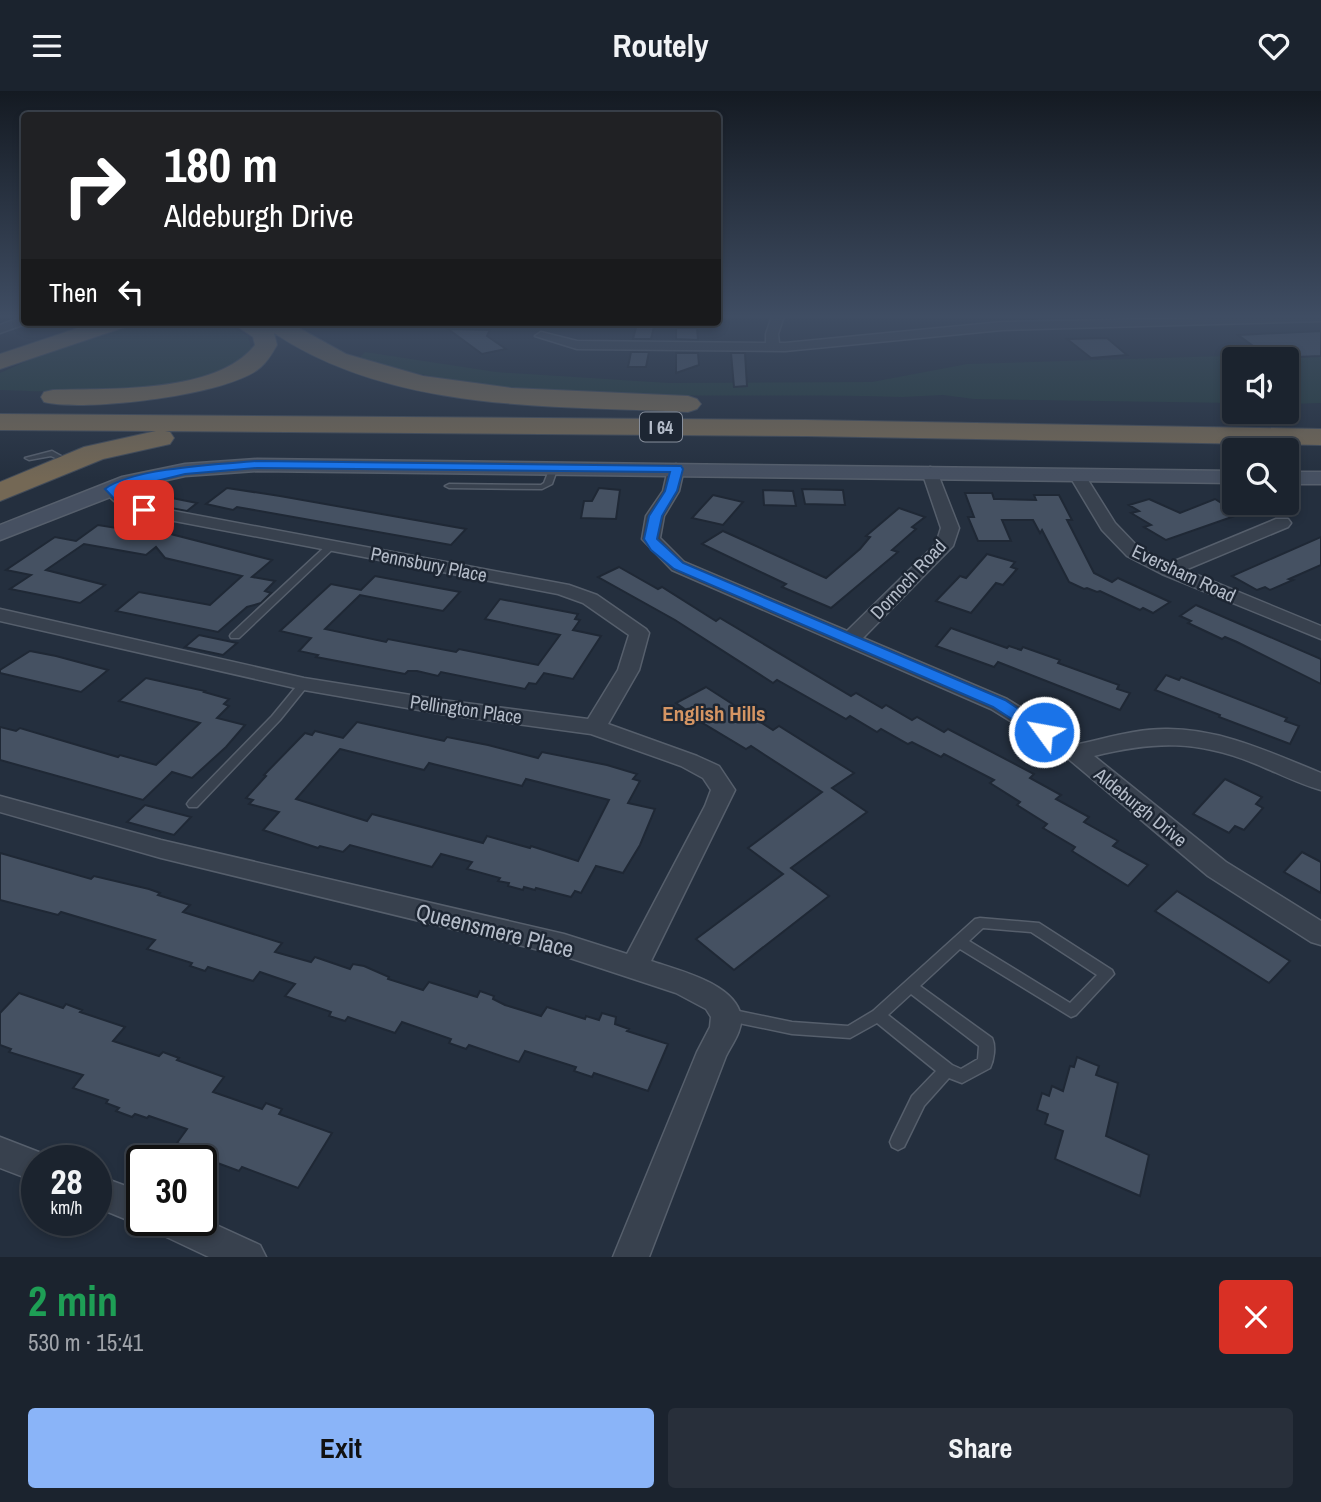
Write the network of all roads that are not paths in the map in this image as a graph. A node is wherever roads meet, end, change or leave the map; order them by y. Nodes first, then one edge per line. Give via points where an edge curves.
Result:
1 (236, 370) edge
2 (375, 370) edge
3 (9, 400) edge
4 (759, 407) junction
5 (1206, 411) dead end
6 (0, 422) edge
7 (462, 425) junction
8 (1321, 437) edge
9 (29, 458) dead end
10 (68, 462) junction
11 (554, 467) junction
12 (677, 469) junction
13 (930, 472) junction
14 (1077, 475) junction
15 (1222, 477) edge
16 (1299, 478) edge
17 (1321, 478) edge
18 (449, 487) dead end
19 (111, 489) junction
20 (0, 492) edge
21 (1282, 523) dead end
22 (0, 533) edge
23 (332, 545) junction
24 (1169, 570) junction
25 (0, 615) edge
26 (1321, 633) edge
27 (235, 636) dead end
28 (850, 641) junction
29 (304, 684) junction
30 (595, 727) junction
31 (1074, 753) junction
32 (1321, 782) edge
33 (0, 804) edge
34 (193, 804) dead end
35 (1321, 934) edge
36 (958, 942) junction
37 (634, 967) junction
38 (910, 986) junction
39 (726, 1015) junction
40 (878, 1015) junction
41 (947, 1070) junction
42 (898, 1142) dead end
43 (0, 1152) edge
44 (21, 1161) edge
45 (202, 1236) edge
46 (248, 1257) edge
47 (631, 1257) edge

1 - 3 highway via 191,386 136,395
2 - 4 highway via 435,384 566,399
3 - 4 highway, I 64
4 - 5 highway, I 64
6 - 7 highway, I 64
7 - 8 highway, I 64
7 - 10 highway via 205,432 133,443
9 - 10 lane via 52,453
10 - 20 highway
11 - 12 street
11 - 18 lane via 548,484 542,487
11 - 19 street via 223,466 164,474
12 - 13 street
12 - 28 street, Aldeburgh Drive via 651,530 656,547 678,566 706,580
13 - 14 street
13 - 28 street, Dornoch Road via 950,528 944,547
14 - 15 street
14 - 24 street, Eversham Road via 1125,546
16 - 17 street
19 - 22 street
19 - 23 street, Pennsbury Place via 126,504 144,510
21 - 24 street
23 - 27 lane
23 - 30 street, Pennsbury Place via 562,589 590,599 635,628 639,647
24 - 26 street, Eversham Road
25 - 29 street, Pellington Place
28 - 31 street, Aldeburgh Drive via 999,703
29 - 30 street, Pellington Place
29 - 34 lane
30 - 37 street, Pellington Place via 689,761 711,772 723,790
31 - 32 street via 1145,738 1194,737
31 - 35 street, Aldeburgh Drive via 1217,869
33 - 37 street, Queensmere Place via 161,849 564,945
36 - 36 lane via 980,923 1034,927 1107,974 1072,1011
36 - 38 lane
37 - 39 street, Queensmere Place via 685,983 716,1001
38 - 40 lane
38 - 41 lane via 987,1043 985,1063 962,1076
39 - 40 lane via 792,1028 850,1032
39 - 47 street via 725,1029
40 - 41 lane
41 - 42 lane via 918,1101
43 - 44 street
45 - 46 street

